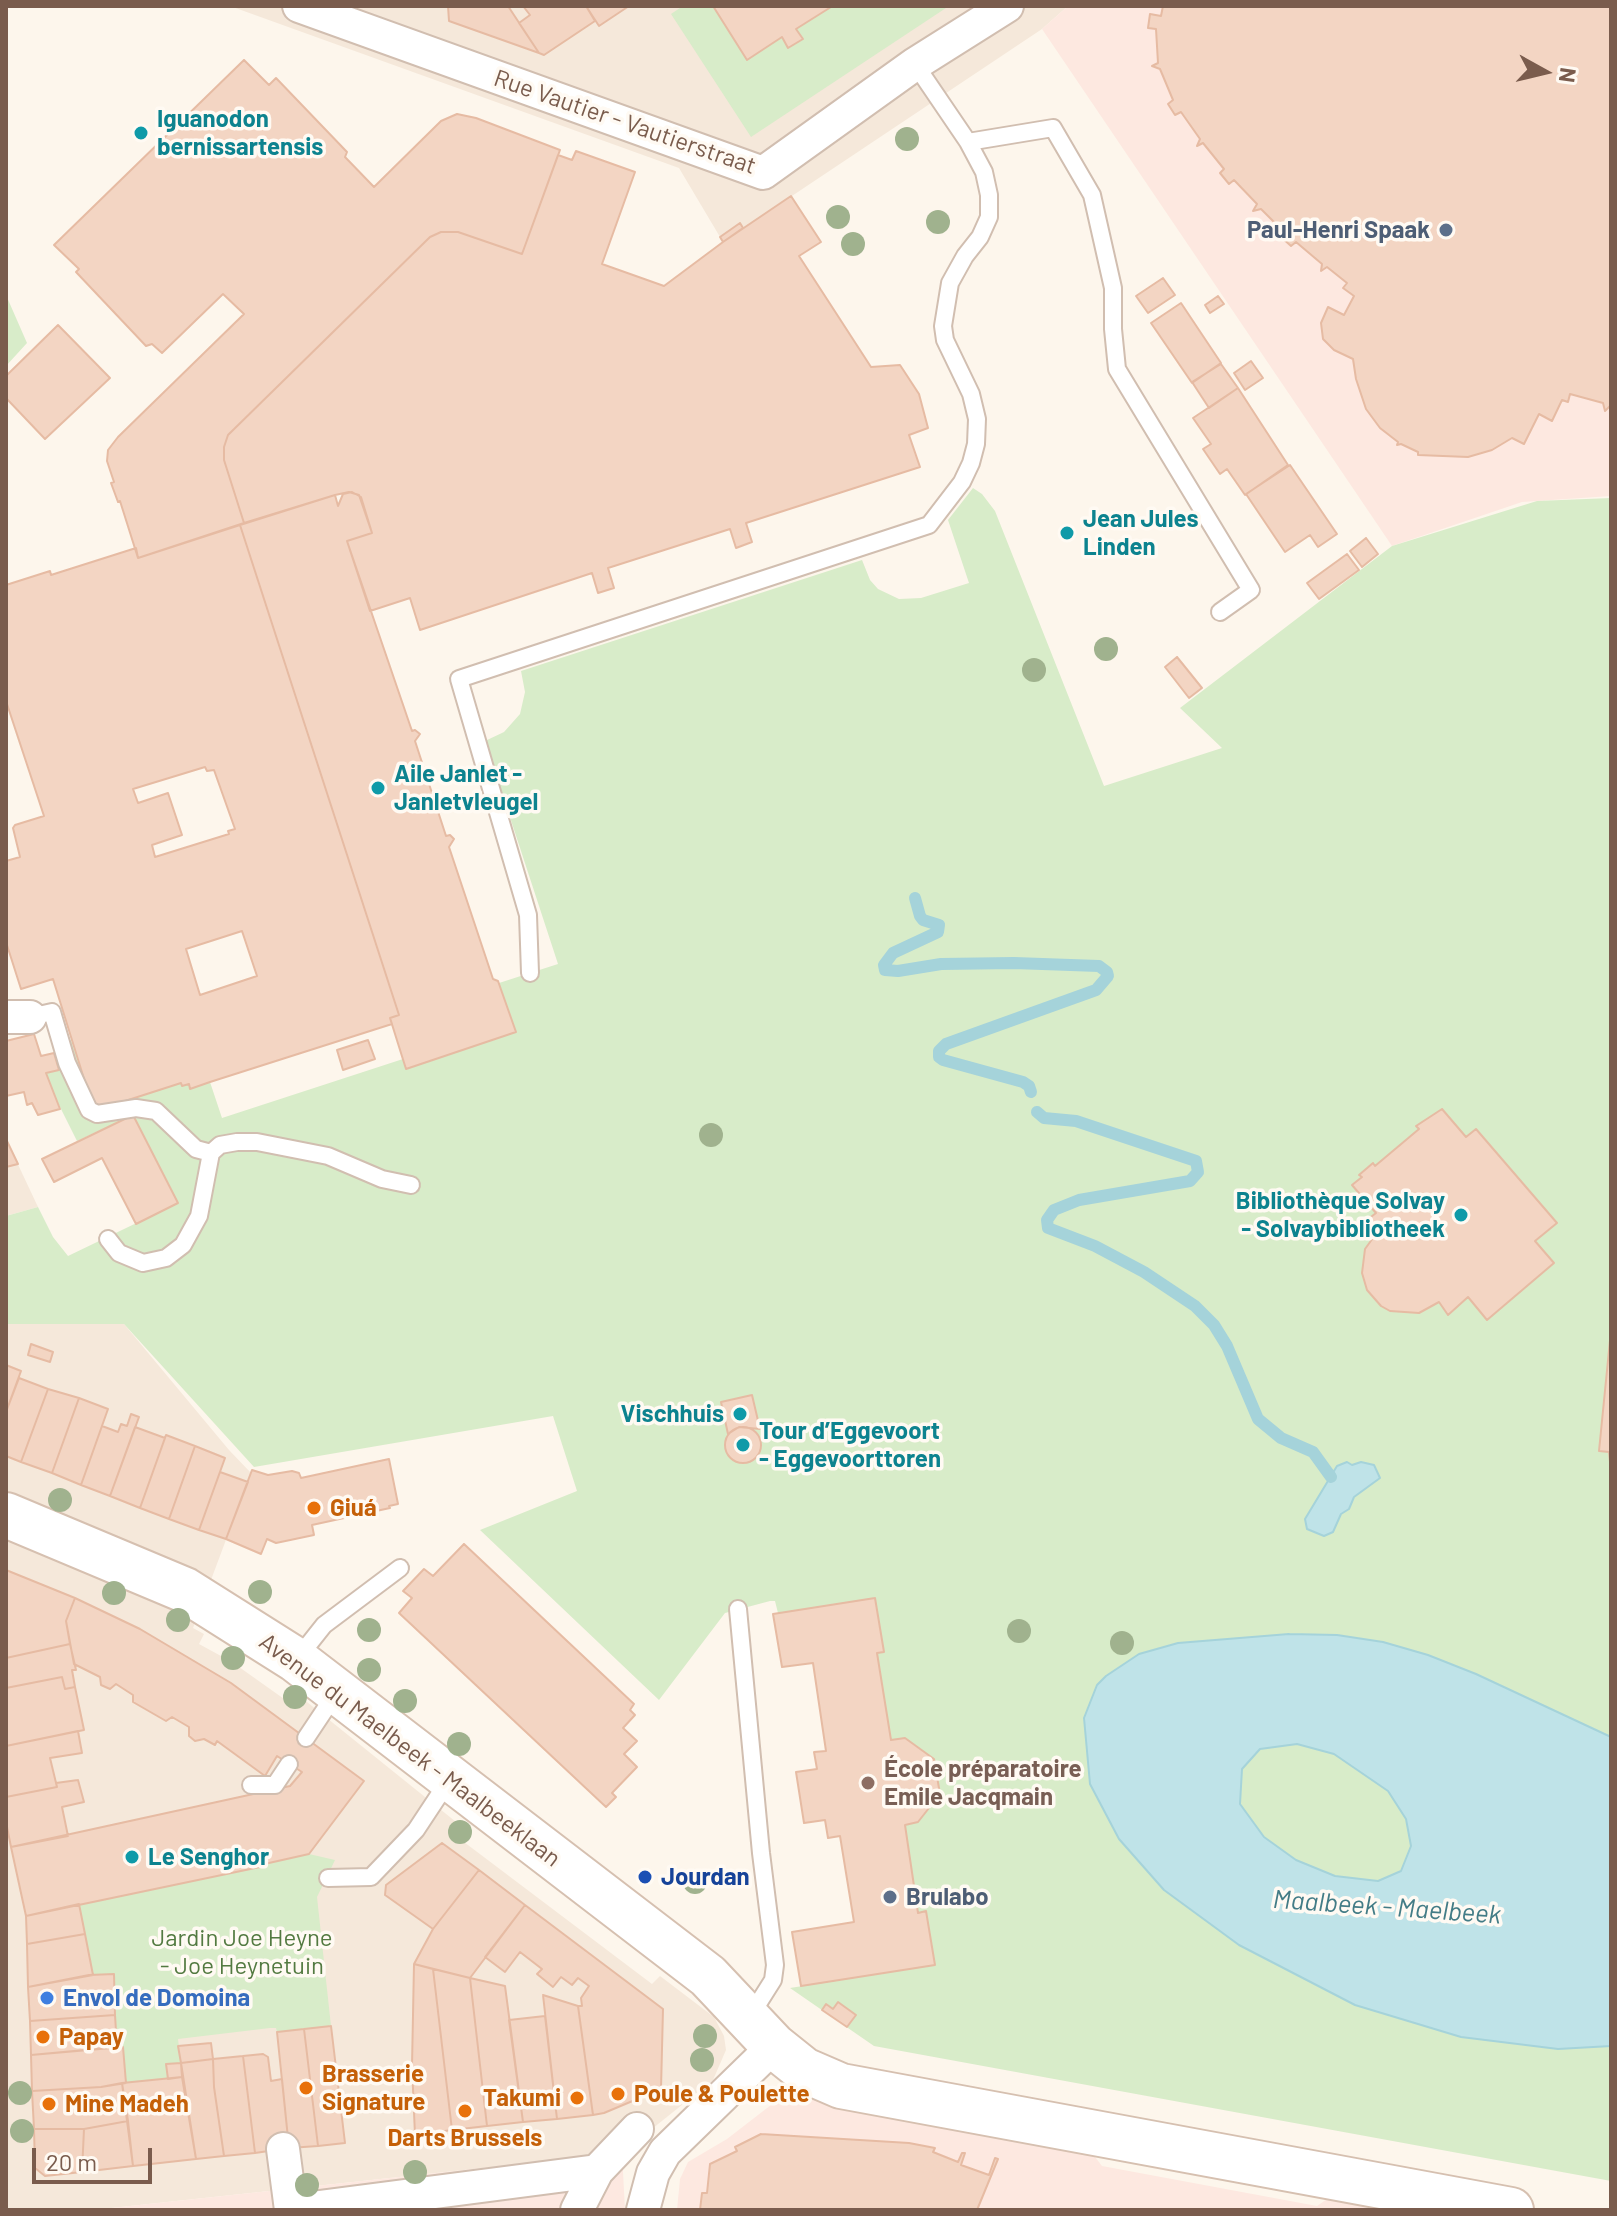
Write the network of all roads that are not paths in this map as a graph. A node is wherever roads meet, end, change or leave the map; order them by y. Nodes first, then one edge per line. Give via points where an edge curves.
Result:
1 (299, 6) edge
2 (1007, 6) edge
3 (915, 64) junction
4 (968, 142) junction
5 (1220, 612) dead end
6 (530, 973) dead end
7 (18, 1017) edge
8 (211, 1153) junction
9 (411, 1185) dead end
10 (108, 1239) dead end
11 (6, 1515) edge
12 (400, 1568) dead end
13 (738, 1609) dead end
14 (296, 1660) junction
15 (338, 1691) junction
16 (306, 1738) dead end
17 (289, 1764) dead end
18 (449, 1779) junction
19 (251, 1785) dead end
20 (328, 1878) dead end
21 (762, 2032) junction
22 (637, 2129) dead end
23 (283, 2149) dead end
24 (597, 2171) junction
25 (293, 2210) edge
26 (577, 2210) edge
27 (643, 2210) edge
28 (1511, 2210) edge

1 - 3 street, Rue Vautier - Vautierstraat via 763,173
2 - 3 street, Rue Vautier - Vautierstraat
3 - 4 lane
4 - 5 lane via 1053,128 1092,195 1113,288 1117,369 1251,590
4 - 6 lane via 984,172 989,217 950,283 943,326 971,394 976,444 962,482 929,525 459,679 528,915
7 - 8 lane via 52,1012 89,1110 156,1111 196,1149
8 - 9 lane via 220,1145 257,1142 328,1156
8 - 10 lane via 199,1216 183,1245 166,1258 143,1263 119,1253
11 - 14 street, Avenue du Maelbeek - Maalbeeklaan via 185,1590
12 - 14 lane via 324,1625
13 - 21 lane via 775,1965
14 - 15 street, Avenue du Maelbeek - Maalbeeklaan
15 - 16 lane
15 - 18 street, Avenue du Maelbeek - Maalbeeklaan
17 - 19 lane via 275,1785
18 - 20 lane via 416,1830 371,1877
18 - 21 street, Avenue du Maelbeek - Maalbeeklaan via 691,1962
21 - 27 street via 665,2152
21 - 28 street, Avenue du Maelbeek - Maalbeeklaan via 804,2070 841,2086
22 - 24 street
23 - 25 street
24 - 25 street
24 - 26 street

